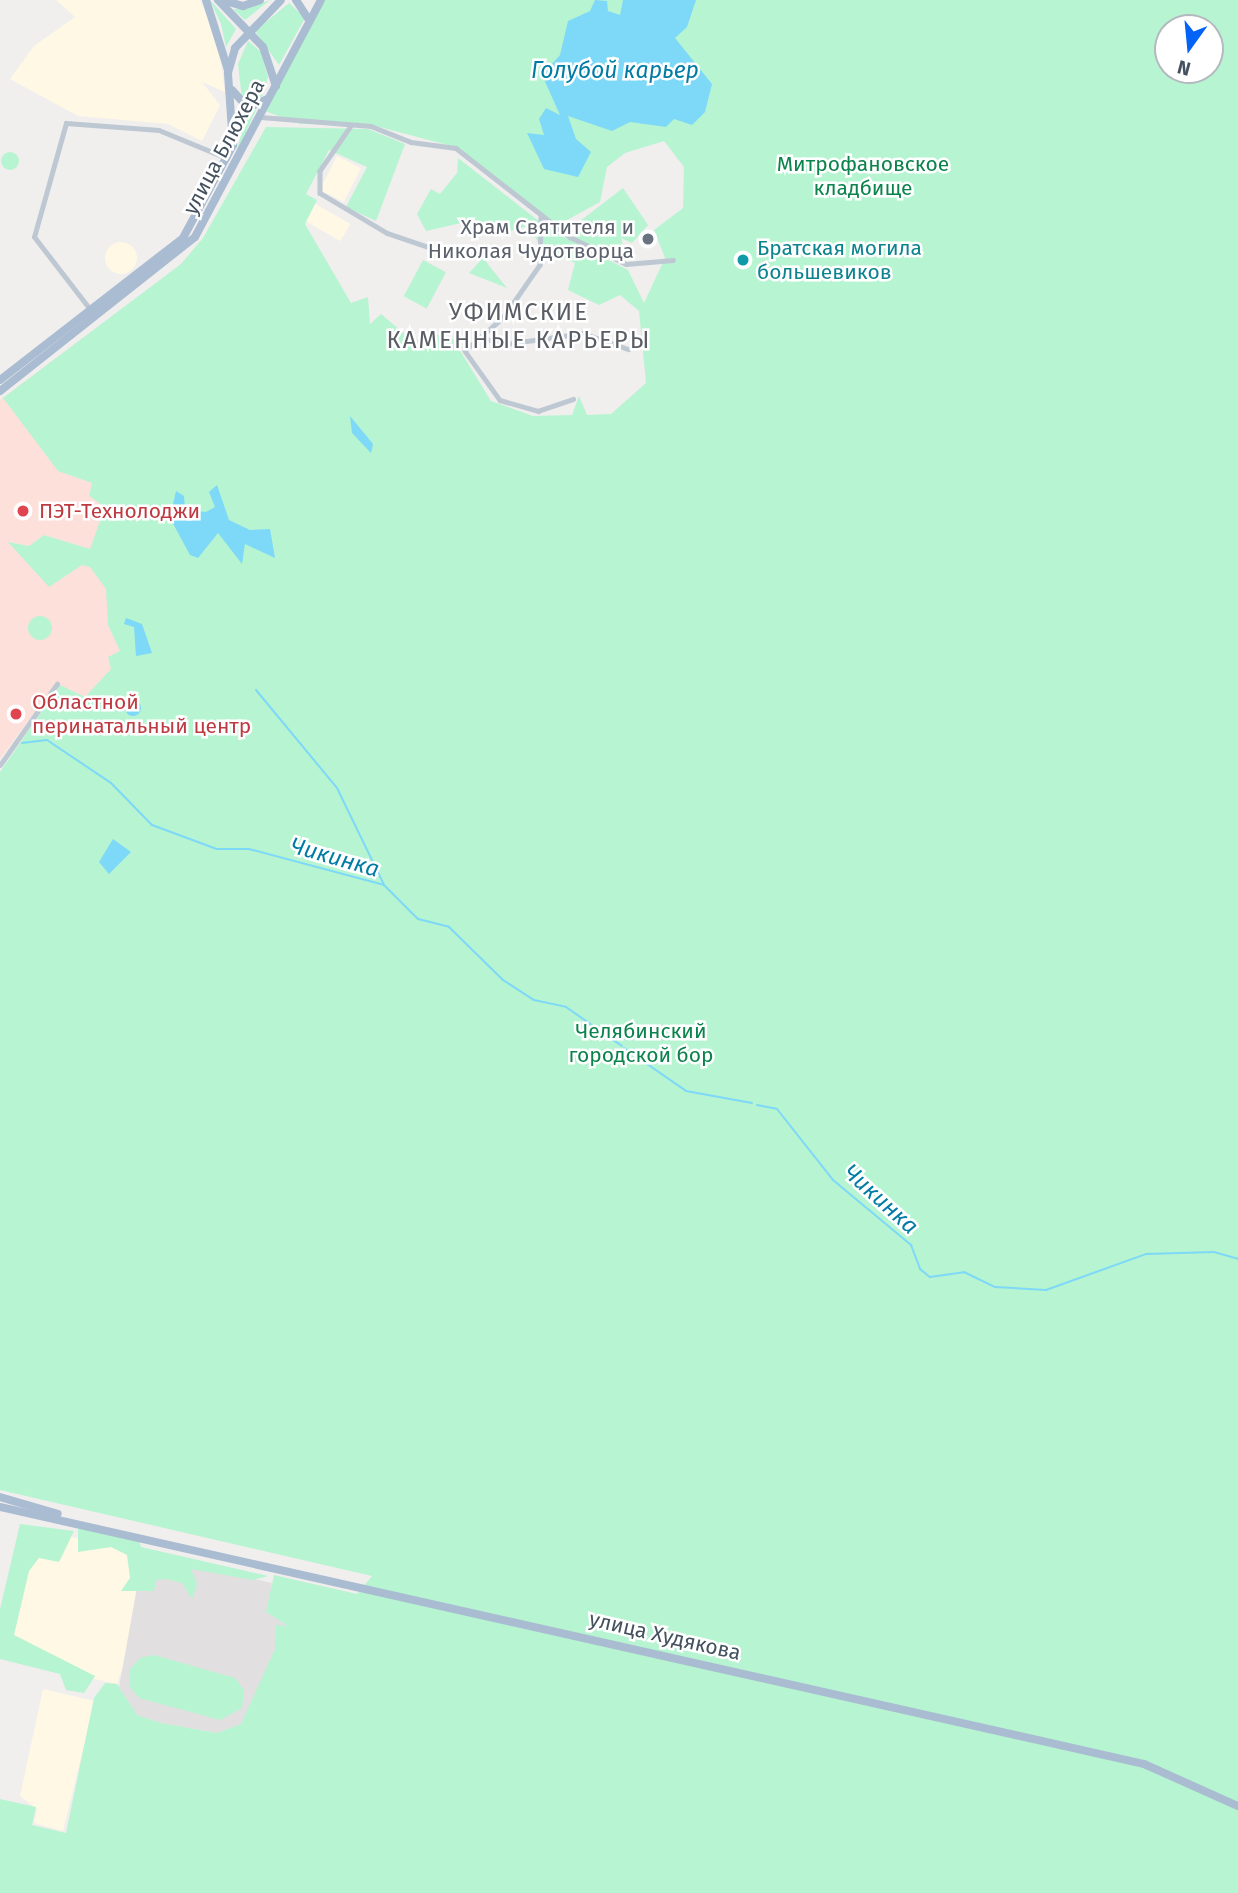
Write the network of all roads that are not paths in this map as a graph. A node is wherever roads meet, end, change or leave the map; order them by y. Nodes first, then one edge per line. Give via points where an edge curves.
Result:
1 (206, 0) edge
2 (220, 0) edge
3 (260, 0) edge
4 (281, 0) edge
5 (296, 0) edge
6 (321, 0) edge
7 (309, 23) junction
8 (246, 30) junction
9 (228, 74) junction
10 (276, 86) junction
11 (230, 88) junction
12 (271, 96) junction
13 (261, 117) junction
14 (351, 126) junction
15 (228, 158) junction
16 (541, 217) junction
17 (431, 248) dead end
18 (673, 260) dead end
19 (91, 311) junction
20 (478, 337) junction
21 (628, 349) dead end
22 (0, 380) edge
23 (0, 391) edge
24 (573, 399) dead end
25 (57, 684) dead end
26 (0, 765) edge
27 (0, 1497) edge
28 (0, 1507) edge
29 (77, 1521) junction
30 (1238, 1806) edge

1 - 9 main road
2 - 3 main road via 243,6
2 - 8 main road
4 - 8 main road, улица Блюхера
5 - 7 main road via 309,12
6 - 7 main road, улица Блюхера
7 - 10 main road, улица Блюхера
8 - 9 main road, улица Блюхера
8 - 10 main road via 271,59
9 - 11 main road, улица Блюхера
10 - 12 main road, улица Блюхера
11 - 12 main road via 248,108
11 - 15 main road, улица Блюхера via 234,137
12 - 13 main road, улица Блюхера
13 - 14 street
13 - 23 main road, улица Блюхера via 208,220 183,252
14 - 16 street via 456,148
14 - 17 street via 320,171 320,193 387,233
15 - 19 main road, улица Блюхера via 183,239
15 - 19 street via 159,130 66,123 34,237
16 - 18 street via 626,264
16 - 20 street via 540,265 503,318
19 - 22 main road, улица Блюхера
20 - 21 street via 506,344 583,333
20 - 24 street via 465,351 480,381 500,400 538,411
25 - 26 street
27 - 29 main road, улица Худякова
28 - 29 main road, улица Худякова
29 - 30 main road, улица Худякова via 1150,1766

